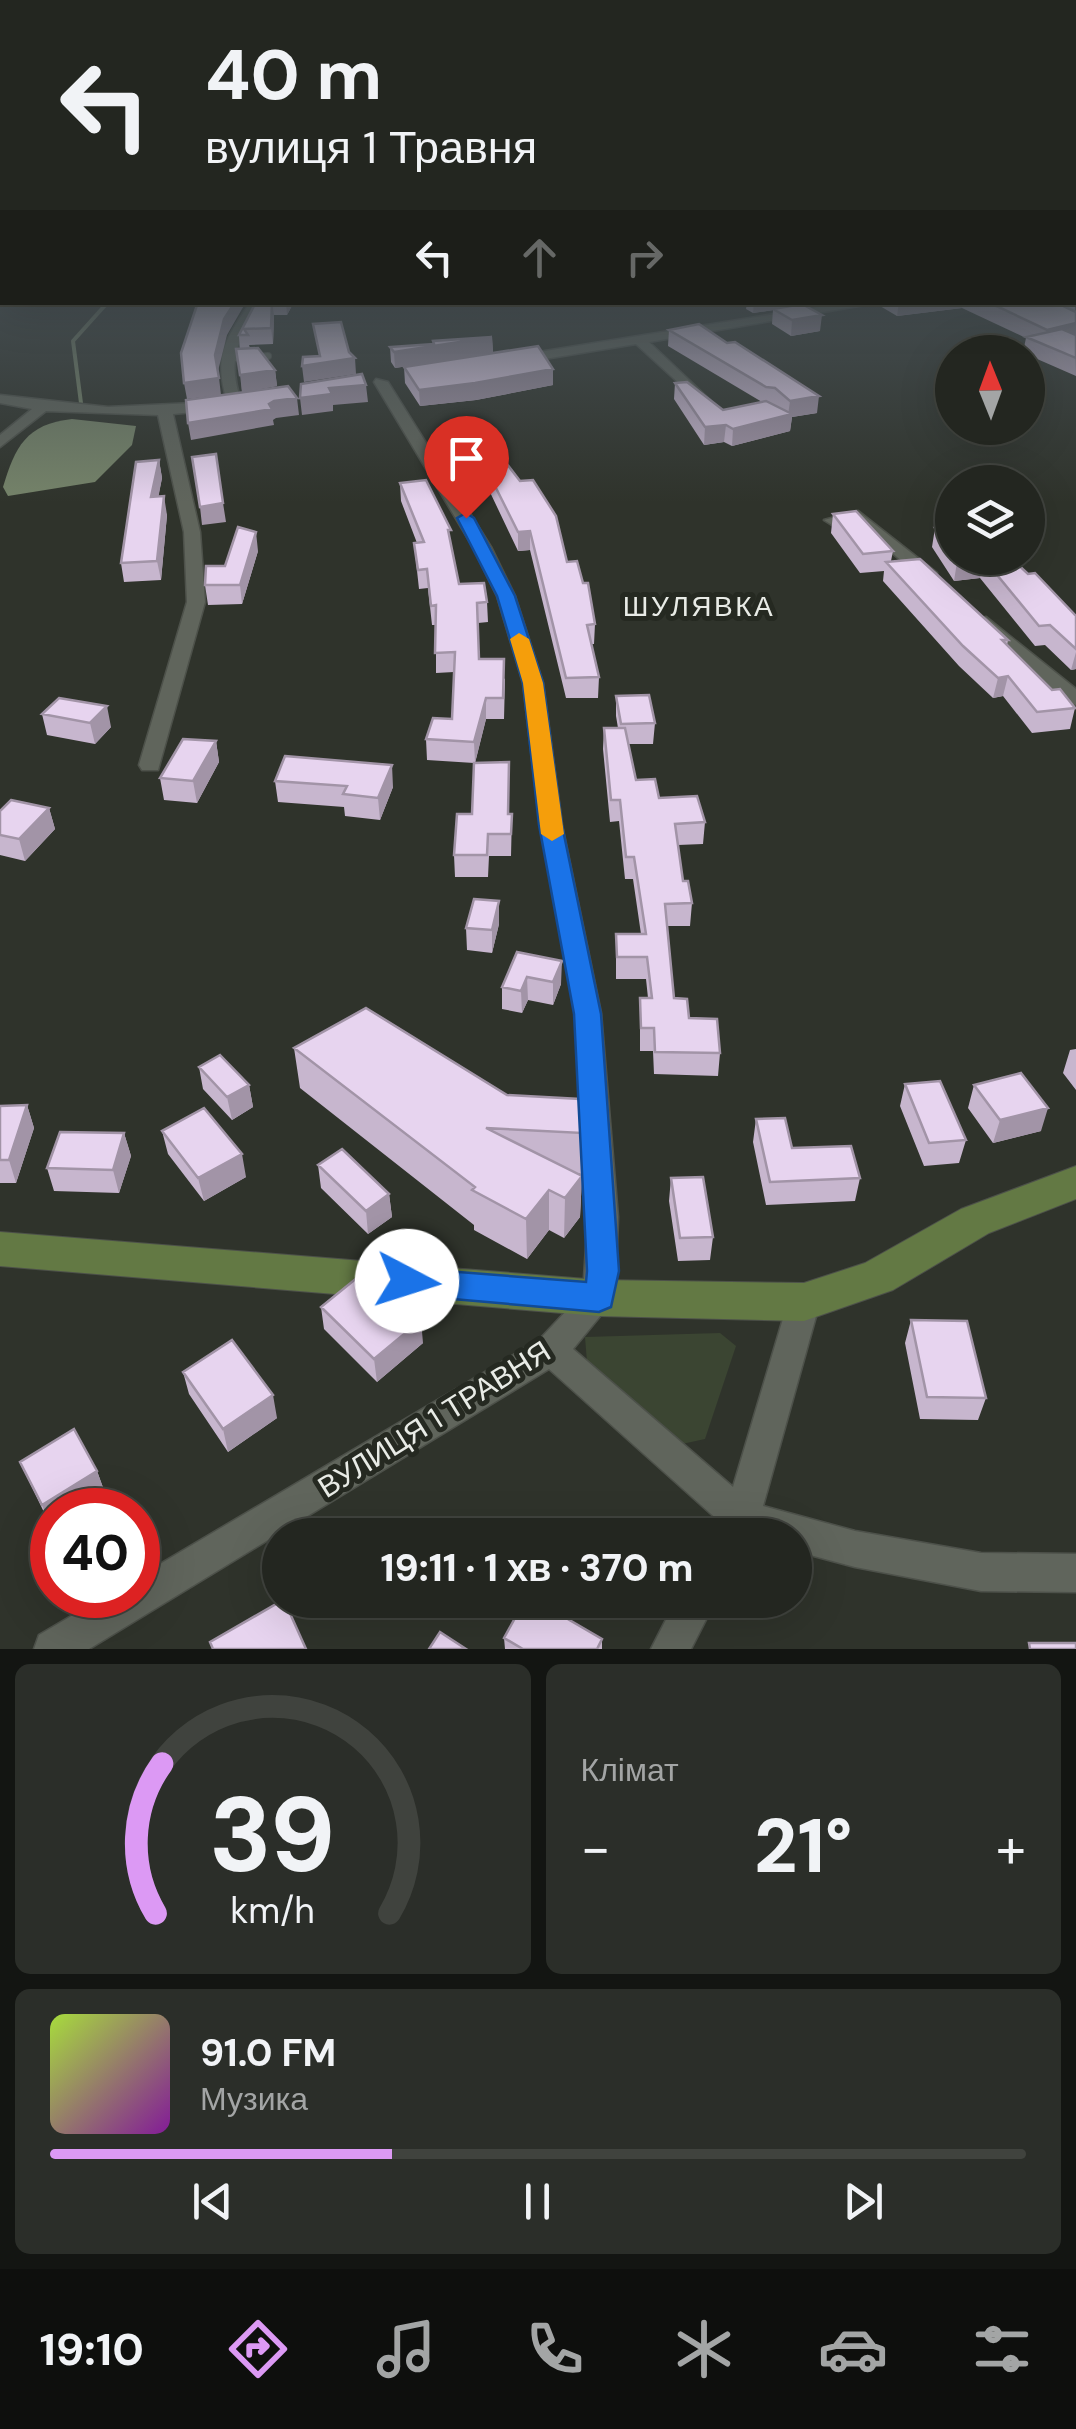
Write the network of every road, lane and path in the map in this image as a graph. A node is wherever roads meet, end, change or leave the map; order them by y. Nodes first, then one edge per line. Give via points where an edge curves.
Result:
1 (228, 349) edge
2 (584, 349) edge
3 (648, 349) edge
4 (268, 356) edge
5 (226, 358) junction
6 (492, 364) edge
7 (382, 382) dead end
8 (0, 399) edge
9 (254, 401) edge
10 (235, 404) junction
11 (42, 407) junction
12 (165, 412) junction
13 (716, 416) edge
14 (0, 443) edge
15 (832, 520) edge
16 (1076, 700) edge
17 (150, 764) dead end
18 (1076, 1182) edge
19 (0, 1249) edge
20 (599, 1298) junction
21 (804, 1302) junction
22 (551, 1350) junction
23 (730, 1518) edge
24 (740, 1518) edge
25 (812, 1541) edge
26 (1076, 1573) edge
27 (687, 1618) edge
28 (53, 1649) edge
29 (670, 1649) edge

1 - 5 street
2 - 6 street
3 - 13 street
4 - 5 lane
5 - 10 street
7 - 20 street via 482,547 506,596 533,683 550,825 588,1014 602,1217
8 - 11 street
9 - 10 street
10 - 12 street
11 - 12 street
11 - 14 street
12 - 17 street via 192,532 196,602
15 - 16 street via 858,516
18 - 21 street via 976,1222 878,1278
19 - 20 street
20 - 21 street
20 - 22 street, ВУЛИЦЯ 1 ТРАВНЯ
21 - 24 street
22 - 23 street
22 - 28 street, ВУЛИЦЯ 1 ТРАВНЯ
25 - 26 street via 982,1572
27 - 29 street

